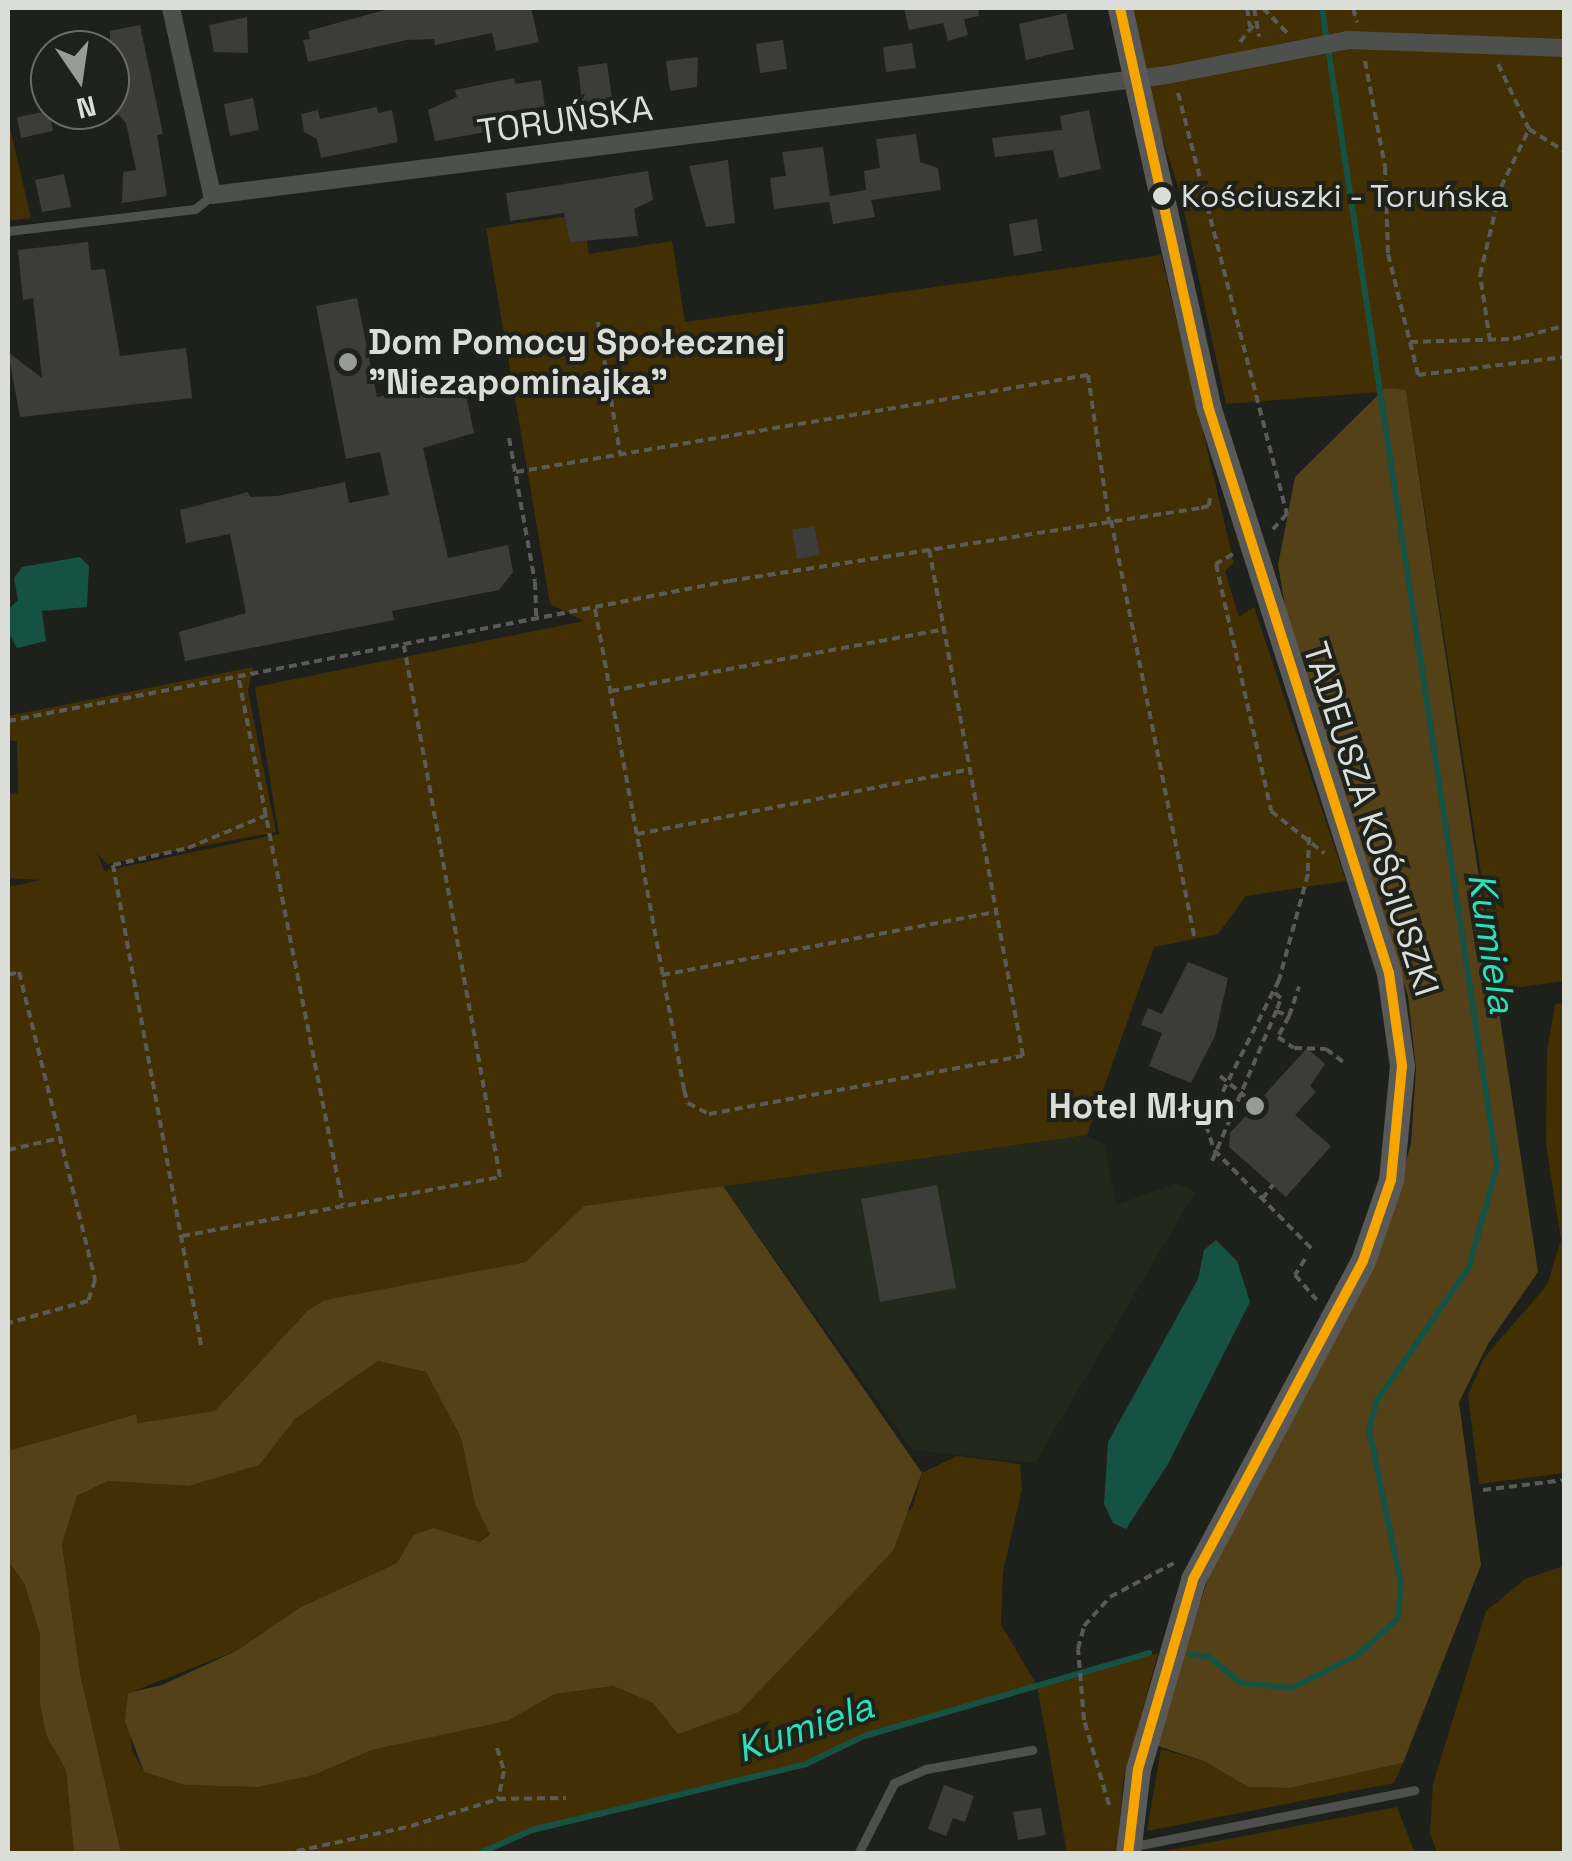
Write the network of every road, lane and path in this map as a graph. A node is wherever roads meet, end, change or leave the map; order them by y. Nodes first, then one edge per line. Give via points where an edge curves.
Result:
1 (170, 8) edge
2 (1120, 8) edge
3 (1247, 8) edge
4 (1254, 8) edge
5 (1263, 8) edge
6 (1355, 39) junction
7 (1488, 42) junction
8 (1306, 48) junction
9 (1564, 48) edge
10 (1258, 56) junction
11 (1135, 75) junction
12 (1166, 75) junction
13 (1529, 129) junction
14 (1564, 151) edge
15 (1564, 164) edge
16 (212, 195) junction
17 (1564, 204) edge
18 (8, 231) edge
19 (598, 322) dead end
20 (1564, 326) edge
21 (1490, 341) junction
22 (1410, 342) junction
23 (1564, 357) edge
24 (508, 438) dead end
25 (620, 454) junction
26 (516, 472) junction
27 (1209, 489) dead end
28 (1110, 520) junction
29 (1258, 535) junction
30 (928, 549) junction
31 (596, 608) junction
32 (536, 620) junction
33 (942, 630) junction
34 (404, 646) junction
35 (239, 678) junction
36 (611, 691) junction
37 (8, 721) edge
38 (970, 770) junction
39 (268, 815) junction
40 (637, 834) junction
41 (1309, 837) junction
42 (1333, 862) dead end
43 (996, 912) junction
44 (1195, 938) dead end
45 (662, 974) junction
46 (8, 975) edge
47 (1299, 986) dead end
48 (1274, 992) junction
49 (1276, 1011) junction
50 (1289, 1016) junction
51 (1343, 1062) dead end
52 (1220, 1076) dead end
53 (1228, 1080) junction
54 (1244, 1089) junction
55 (1251, 1101) dead end
56 (60, 1138) junction
57 (8, 1150) edge
58 (1214, 1150) junction
59 (1212, 1161) dead end
60 (1272, 1185) dead end
61 (1262, 1199) junction
62 (344, 1205) junction
63 (182, 1236) junction
64 (1312, 1249) dead end
65 (1305, 1258) dead end
66 (1326, 1294) dead end
67 (8, 1323) edge
68 (201, 1344) dead end
69 (1564, 1480) edge
70 (1483, 1490) dead end
71 (1183, 1562) dead end
72 (497, 1748) dead end
73 (1032, 1750) dead end
74 (1414, 1790) dead end
75 (498, 1798) junction
76 (566, 1798) dead end
77 (1110, 1808) dead end
78 (1128, 1850) edge
79 (284, 1854) edge
80 (858, 1854) edge

1 - 16 street
2 - 11 street, TADEUSZA KOŚCIUSZKI
3 - 10 path
4 - 10 path
5 - 8 path
6 - 7 street, TORUŃSKA
6 - 8 street, TORUŃSKA
6 - 22 path via 1385,166 1388,254
7 - 9 street, TORUŃSKA
7 - 13 path
8 - 10 street, TORUŃSKA
10 - 12 street, TORUŃSKA
11 - 12 street, TORUŃSKA
11 - 16 street, TORUŃSKA
11 - 29 street, TADEUSZA KOŚCIUSZKI via 1192,341
12 - 29 path via 1184,108 1287,514 1284,524
13 - 14 path
13 - 21 path via 1508,164 1480,275
15 - 17 path
16 - 18 lane, TORUŃSKA via 195,209
19 - 25 path
20 - 21 path
21 - 22 path
22 - 23 path via 1418,375
24 - 26 path
25 - 26 path
25 - 28 path via 1088,375
26 - 32 path
27 - 28 path via 1209,506
28 - 30 path
28 - 44 path
29 - 41 path via 1216,564 1271,812
29 - 78 street, TADEUSZA KOŚCIUSZKI via 1389,973 1401,1033 1401,1106 1391,1180 1363,1261 1197,1568 1135,1782
30 - 31 path
30 - 33 path
31 - 32 path
31 - 36 path
32 - 34 path
33 - 36 path
33 - 38 path
34 - 35 path
34 - 62 path via 500,1177
35 - 37 path
35 - 39 path
36 - 40 path
38 - 40 path
38 - 43 path
39 - 62 path
39 - 63 path via 188,848 113,865
40 - 45 path
41 - 42 path
41 - 48 path via 1301,910
43 - 45 path
43 - 45 path via 1023,1056 1003,1060 697,1112 684,1090
46 - 56 path via 20,972
47 - 50 path
48 - 49 path via 1280,998
48 - 53 path
49 - 50 path
49 - 54 path
50 - 51 path via 1278,1036 1294,1048 1326,1049
52 - 53 path
53 - 54 path
53 - 58 path via 1206,1125
54 - 55 path
54 - 58 path
56 - 57 path
56 - 67 path via 95,1295
58 - 59 path
58 - 61 path
60 - 61 path
61 - 64 path
62 - 63 path
63 - 68 path
65 - 66 path via 1295,1276 1320,1304
69 - 70 path
71 - 77 path via 1110,1597 1084,1626 1078,1649 1081,1696
72 - 75 path via 504,1771
73 - 80 lane via 926,1770 894,1783
74 - 78 lane
75 - 76 path
75 - 79 path via 411,1826

